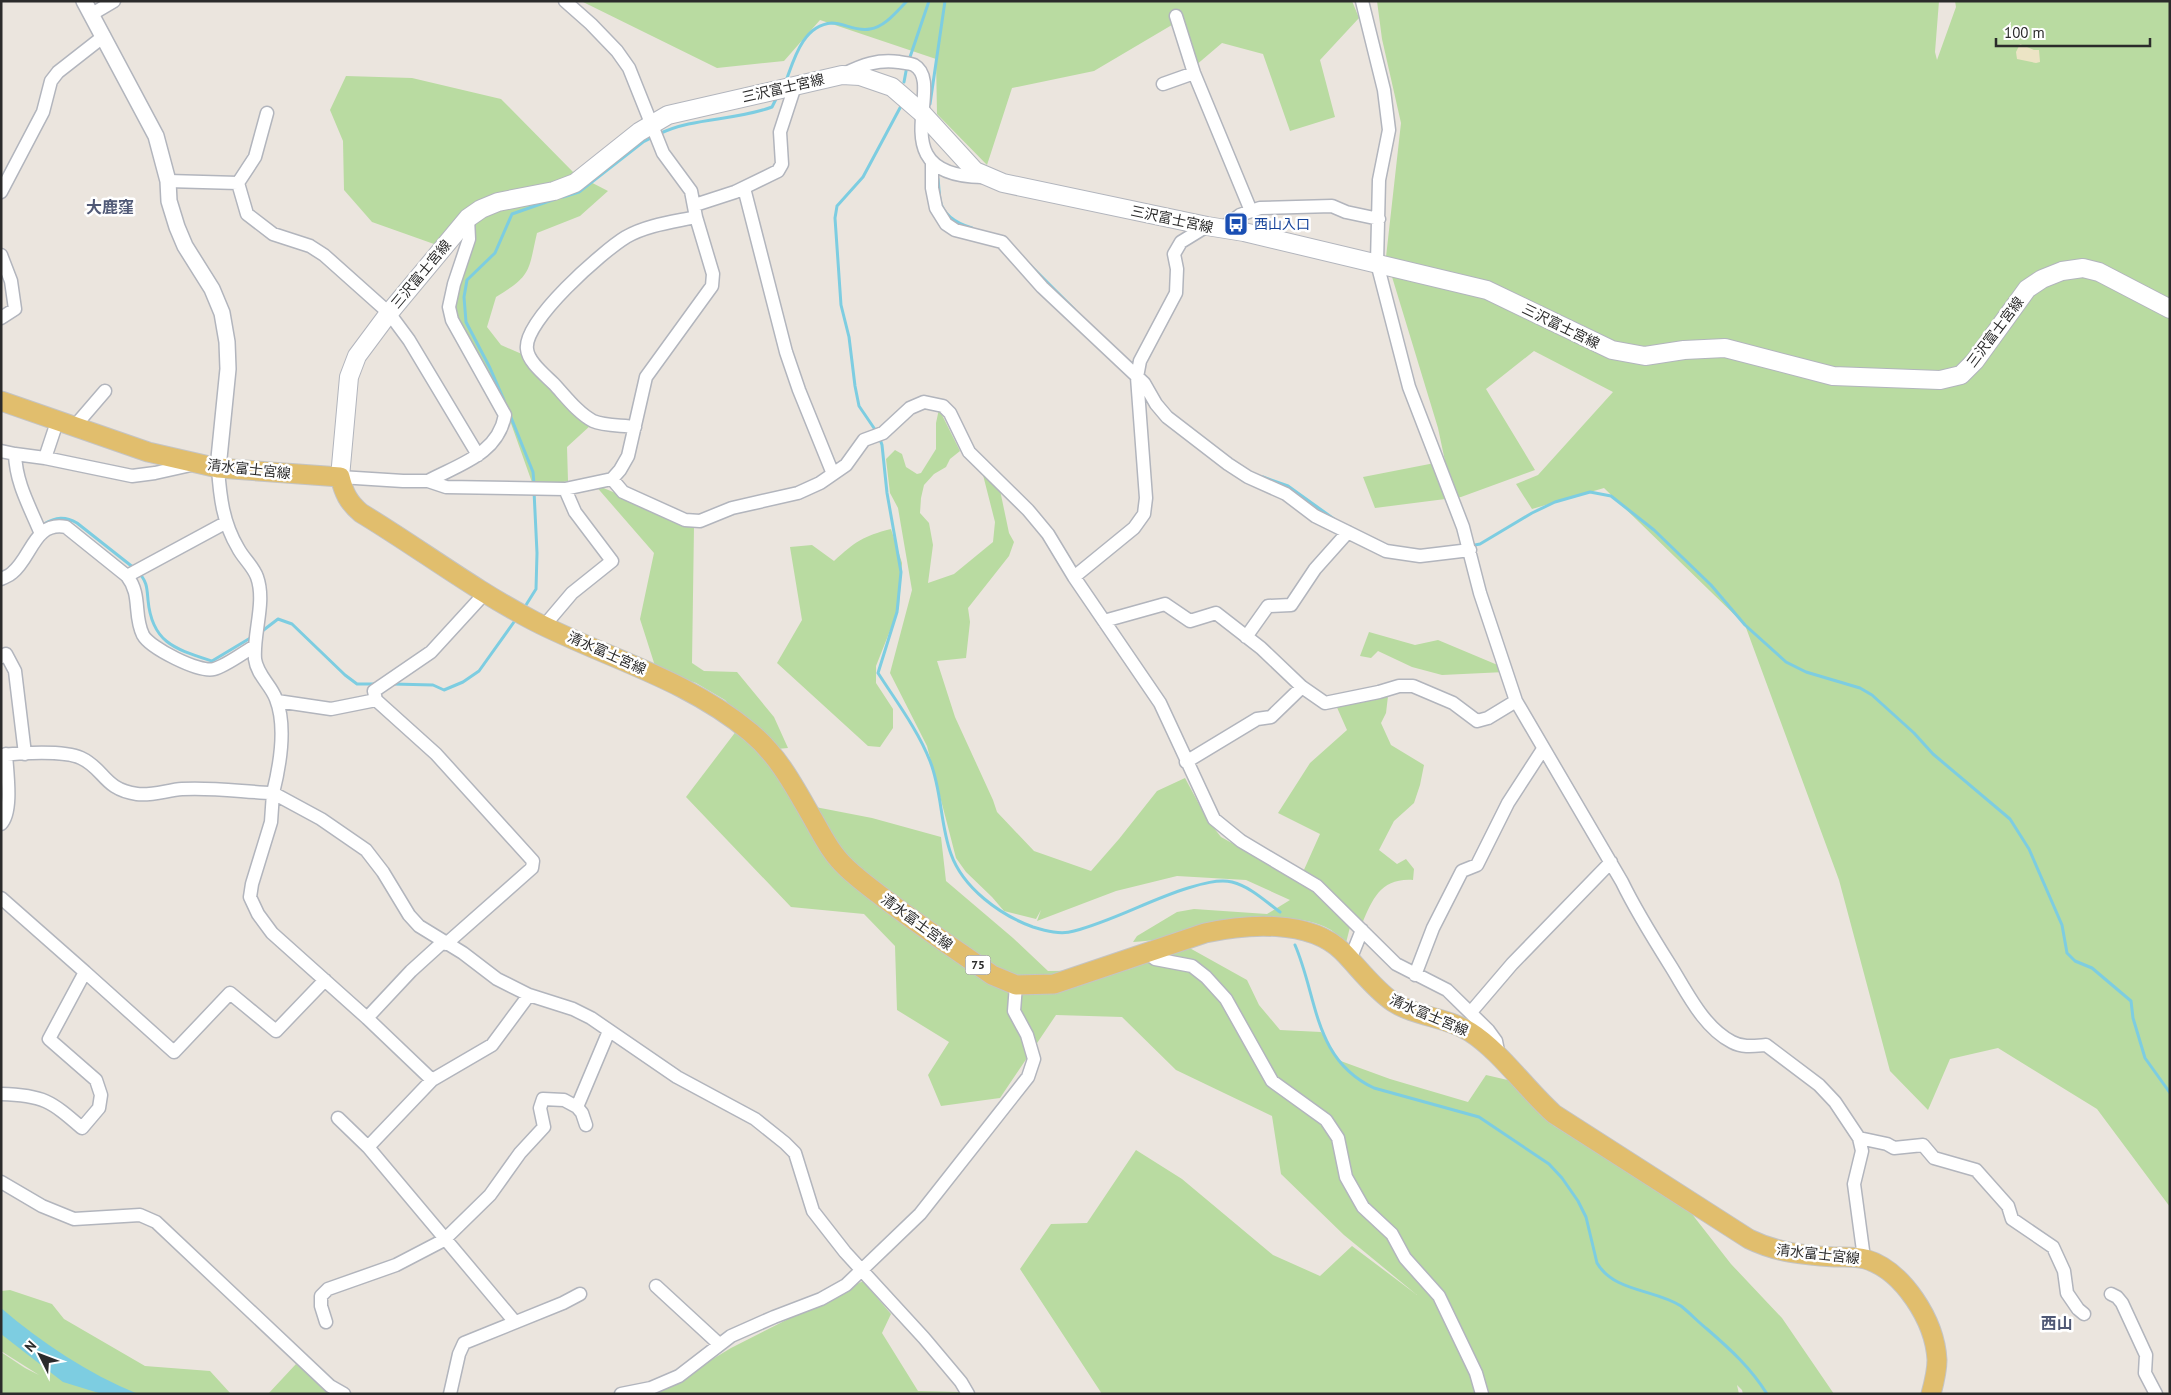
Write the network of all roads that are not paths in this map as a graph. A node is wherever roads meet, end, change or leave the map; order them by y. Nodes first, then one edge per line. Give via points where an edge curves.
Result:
1 (114, 1) edge
2 (565, 1) edge
3 (1362, 1) edge
4 (88, 8) edge
5 (1176, 16) dead end
6 (104, 36) junction
7 (1194, 73) junction
8 (842, 75) junction
9 (1163, 84) dead end
10 (787, 87) junction
11 (267, 113) dead end
12 (922, 113) junction
13 (653, 131) junction
14 (932, 162) junction
15 (986, 177) junction
16 (168, 181) junction
17 (238, 183) junction
18 (744, 188) junction
19 (1, 192) edge
20 (695, 211) junction
21 (1251, 211) junction
22 (468, 218) junction
23 (1379, 219) junction
24 (1214, 228) junction
25 (1, 255) edge
26 (1377, 263) junction
27 (2170, 310) edge
28 (389, 313) junction
29 (1, 318) edge
30 (1137, 377) junction
31 (104, 391) dead end
32 (1, 401) edge
33 (66, 425) junction
34 (634, 427) junction
35 (1, 450) edge
36 (15, 454) junction
37 (478, 456) junction
38 (44, 458) junction
39 (198, 463) junction
40 (218, 468) junction
41 (833, 474) junction
42 (340, 477) junction
43 (612, 479) junction
44 (428, 480) junction
45 (565, 488) junction
46 (225, 523) junction
47 (39, 530) junction
48 (1348, 532) junction
49 (1468, 545) junction
50 (127, 576) junction
51 (1074, 577) junction
52 (1, 579) edge
53 (484, 593) junction
54 (1104, 621) junction
55 (544, 626) junction
56 (1246, 637) junction
57 (255, 646) junction
58 (1, 656) edge
59 (1302, 687) junction
60 (376, 700) junction
61 (277, 701) junction
62 (1516, 701) junction
63 (1543, 749) junction
64 (24, 754) junction
65 (4, 755) edge
66 (1186, 762) junction
67 (273, 793) junction
68 (1, 824) edge
69 (1611, 862) junction
70 (1, 898) edge
71 (1362, 930) junction
72 (444, 943) junction
73 (1146, 953) junction
74 (1350, 960) junction
75 (85, 972) junction
76 (1415, 975) junction
77 (325, 980) junction
78 (1016, 986) junction
79 (529, 995) junction
80 (1471, 1012) junction
81 (367, 1018) junction
82 (609, 1031) junction
83 (1500, 1059) junction
84 (432, 1080) junction
85 (1, 1094) edge
86 (577, 1107) junction
87 (338, 1118) dead end
88 (586, 1126) dead end
89 (1859, 1138) junction
90 (368, 1147) junction
91 (1, 1182) edge
92 (444, 1240) junction
93 (1864, 1258) junction
94 (861, 1270) junction
95 (656, 1286) dead end
96 (580, 1294) dead end
97 (2111, 1294) dead end
98 (2084, 1314) dead end
99 (326, 1322) dead end
100 (515, 1322) junction
101 (719, 1344) junction
102 (344, 1394) edge
103 (450, 1394) edge
104 (621, 1394) edge
105 (968, 1394) edge
106 (1482, 1394) edge
107 (1931, 1394) edge
108 (2156, 1394) edge

1 - 4 street
2 - 13 street via 617,51 629,68
3 - 23 street via 1384,90 1389,130 1379,180
4 - 6 street
5 - 7 street
6 - 16 street via 156,136
6 - 19 street via 51,81 43,112
7 - 9 street
7 - 21 street
8 - 10 main road, 三沢富士宮線
8 - 12 main road, 三沢富士宮線 via 860,76 892,86
8 - 12 street via 864,64 877,62 914,65 922,74
10 - 13 main road, 三沢富士宮線 via 668,115
10 - 18 street via 780,132 782,164 778,171
11 - 17 street via 255,157
12 - 14 street via 922,143
12 - 15 main road, 三沢富士宮線 via 975,171
13 - 20 street via 666,159 691,192
13 - 22 main road, 三沢富士宮線 via 575,182 554,191 498,202
14 - 15 street via 970,177
14 - 30 street via 936,208 946,224 955,230 1002,242 1042,287
15 - 24 main road, 三沢富士宮線 via 1003,184
16 - 17 street
16 - 40 street via 169,201 177,227 222,313 228,369
17 - 28 street via 246,214 273,234 310,246
18 - 20 street
18 - 41 street via 786,352
20 - 34 street via 713,274 712,286 646,378
20 - 34 street via 645,229 613,246 554,299 528,338 526,349 535,364 580,412 594,422
21 - 23 street via 1332,206
21 - 24 street
22 - 28 main road, 三沢富士宮線
22 - 37 street via 469,239 449,307 452,320 505,414 502,429 492,445
23 - 26 street
24 - 26 main road, 三沢富士宮線
24 - 30 street via 1181,242 1174,254 1176,293 1140,361
25 - 29 street via 12,281 16,309
26 - 27 main road, 三沢富士宮線 via 1487,290 1612,350 1645,356 1725,348 1833,376 1940,380 1961,375 2028,289 2062,272 2083,268 2099,272
26 - 49 street via 1409,387
28 - 37 street via 409,340
28 - 42 main road, 三沢富士宮線 via 358,356 349,377
30 - 48 street via 1167,417 1228,464
30 - 51 street via 1146,498 1144,514 1134,528
31 - 33 street
32 - 33 main road, 清水富士宮線
33 - 38 street
33 - 39 main road, 清水富士宮線 via 148,452
34 - 43 street via 628,456
35 - 36 street
36 - 38 street
36 - 47 street via 15,470 21,490
37 - 44 street
38 - 39 street via 132,476
39 - 40 main road, 清水富士宮線
40 - 42 main road, 清水富士宮線
40 - 46 street
41 - 43 street via 798,493 732,508 700,521 685,520 623,492
41 - 51 street via 846,465 864,440 883,433 910,408 924,402 943,406 950,413 969,452 1028,510 1048,534
42 - 44 street
42 - 53 main road, 清水富士宮線 / 75 via 351,505
43 - 45 street
44 - 45 street via 446,487
45 - 55 street via 575,512 612,562 572,593
46 - 50 street
46 - 57 street via 256,575 260,590
47 - 50 street via 57,525 66,527
47 - 52 street via 12,573
48 - 49 street via 1404,555 1431,556
48 - 56 street via 1315,569 1291,605 1268,606
49 - 62 street via 1480,593
50 - 57 street via 136,592 143,635 150,644 195,668 214,669
51 - 54 street
53 - 55 main road, 清水富士宮線 / 75
53 - 60 street via 432,652 374,691
54 - 56 street via 1165,604 1190,621 1216,613
54 - 66 street via 1160,703
55 - 78 main road, 清水富士宮線 / 75 via 636,665 731,717 752,734 786,772 829,847 855,876 992,975
56 - 59 street
57 - 61 street via 256,662
58 - 64 street via 6,654 15,671
59 - 62 street via 1325,703 1399,686 1413,686 1453,704 1477,721
59 - 66 street via 1271,717 1257,719
60 - 61 street via 331,709
60 - 72 street via 436,754 533,861 532,868
61 - 67 street via 281,745
62 - 63 street
63 - 69 street
63 - 76 street via 1508,803 1477,865 1462,872 1433,928
64 - 65 street
64 - 67 street via 80,757 110,784 139,794 184,789
65 - 68 street via 8,807 5,821
66 - 71 street via 1214,819 1241,841 1317,886
67 - 72 street via 366,850 409,915
67 - 77 street via 270,822 250,897 272,933
69 - 80 street via 1512,964
69 - 89 street via 1635,909 1701,1014 1734,1043 1745,1047 1766,1045 1819,1085 1835,1102
70 - 75 street
71 - 74 street
71 - 76 street via 1396,964
72 - 79 street via 497,979
72 - 81 street via 411,971
73 - 74 main road, 清水富士宮線 / 75 via 1222,930 1279,927 1306,930 1322,937
73 - 78 main road, 清水富士宮線 / 75 via 1054,984
73 - 106 street via 1155,959 1192,966 1206,977 1226,999 1272,1081 1326,1120 1338,1138 1346,1176 1363,1207 1392,1234 1405,1258 1439,1296 1476,1373
74 - 83 main road, 清水富士宮線 / 75 via 1378,991 1395,1003 1456,1024 1485,1043
75 - 77 street via 174,1052 230,993 276,1031
75 - 85 street via 49,1039 96,1080 101,1095 99,1108 82,1128 54,1104 41,1098
76 - 80 street via 1447,990
77 - 81 street
78 - 94 street via 1014,1011 1028,1035 1034,1059 1028,1077 920,1214
79 - 82 street via 573,1009
79 - 84 street via 492,1045
80 - 83 street via 1496,1041
81 - 84 street
82 - 86 street
82 - 94 street via 677,1077 755,1119 785,1143 795,1154 814,1211
83 - 93 main road, 清水富士宮線 / 75 via 1554,1114 1749,1239 1768,1248 1797,1254
84 - 90 street
86 - 88 street
86 - 92 street via 564,1100 543,1099 540,1108 544,1126 490,1195
87 - 90 street
89 - 93 street via 1862,1151 1854,1184
89 - 98 street via 1894,1148 1923,1145 1934,1158 1976,1170 2008,1206 2012,1219 2053,1247 2064,1271 2067,1294
90 - 92 street
91 - 102 street via 42,1206 74,1219 140,1215 156,1222 330,1386
92 - 99 street via 396,1265 328,1289 321,1296
92 - 100 street
93 - 107 main road, 清水富士宮線 / 75 via 1885,1267 1898,1278 1920,1307 1937,1358
94 - 101 street via 846,1285 821,1299 774,1317
94 - 105 street via 924,1338
95 - 101 street
96 - 100 street
97 - 108 street via 2122,1303 2146,1355 2145,1373
100 - 103 street via 464,1343
101 - 104 street via 679,1376 651,1388

